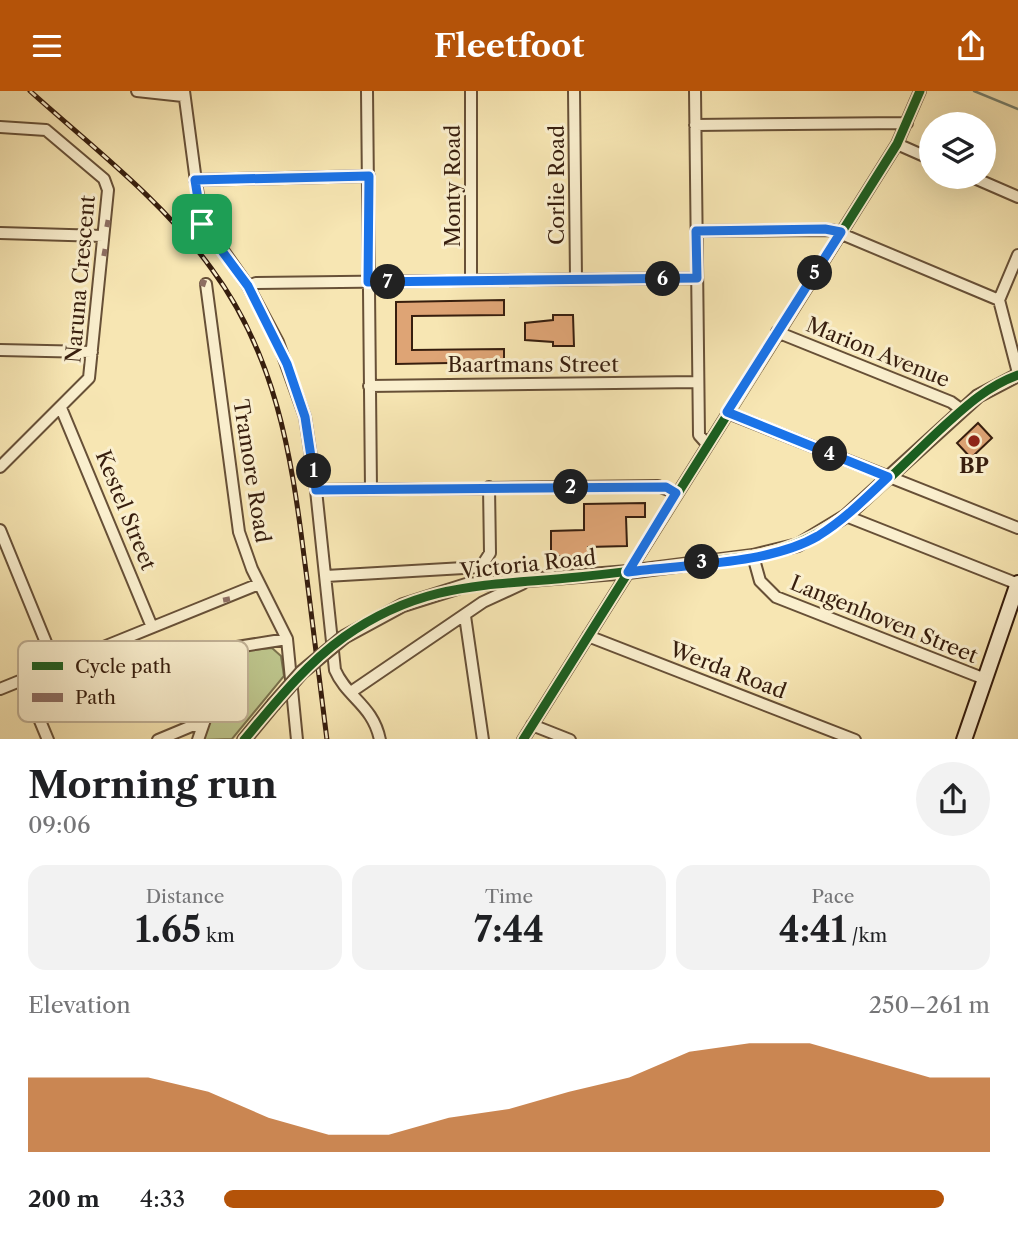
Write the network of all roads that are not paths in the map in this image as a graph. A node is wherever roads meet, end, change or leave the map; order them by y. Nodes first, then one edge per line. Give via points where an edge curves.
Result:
1 (137, 91) edge
2 (367, 91) edge
3 (471, 91) edge
4 (574, 91) edge
5 (695, 91) edge
6 (920, 91) edge
7 (184, 93) edge
8 (906, 123) junction
9 (695, 125) junction
10 (0, 127) edge
11 (897, 144) junction
12 (919, 154) edge
13 (369, 176) junction
14 (195, 180) junction
15 (996, 187) edge
16 (1018, 197) edge
17 (696, 231) junction
18 (841, 232) junction
19 (0, 233) edge
20 (103, 236) junction
21 (1017, 260) edge
22 (697, 278) junction
23 (576, 279) junction
24 (471, 280) junction
25 (368, 282) junction
26 (206, 283) dead end
27 (248, 286) junction
28 (999, 300) junction
29 (777, 332) junction
30 (0, 350) edge
31 (92, 352) junction
32 (1018, 374) edge
33 (698, 382) junction
34 (369, 386) junction
35 (61, 408) junction
36 (962, 410) junction
37 (727, 412) junction
38 (707, 444) junction
39 (0, 449) edge
40 (12, 456) junction
41 (0, 467) edge
42 (888, 477) junction
43 (489, 487) junction
44 (371, 489) junction
45 (316, 490) junction
46 (676, 493) junction
47 (846, 516) junction
48 (1018, 528) edge
49 (0, 530) edge
50 (753, 556) junction
51 (628, 572) junction
52 (326, 576) junction
53 (531, 582) junction
54 (259, 584) junction
55 (1018, 584) edge
56 (465, 616) junction
57 (152, 627) junction
58 (588, 636) junction
59 (287, 639) junction
60 (45, 641) edge
61 (118, 641) edge
62 (248, 645) edge
63 (985, 679) junction
64 (18, 682) edge
65 (0, 689) edge
66 (351, 692) junction
67 (40, 722) edge
68 (204, 722) edge
69 (532, 725) junction
70 (202, 727) junction
71 (48, 739) edge
72 (160, 739) edge
73 (198, 739) edge
74 (245, 739) edge
75 (297, 739) edge
76 (380, 739) edge
77 (483, 739) edge
78 (524, 739) edge
79 (567, 739) edge
80 (852, 739) edge
81 (964, 739) edge

1 - 7 street
2 - 13 street
3 - 24 street, Monty Road
4 - 23 street, Corlie Road
5 - 9 street
6 - 8 street
7 - 14 street
8 - 9 street
8 - 11 street
9 - 17 street
10 - 20 street, Naruna Crescent via 43,128 107,183
11 - 12 street
11 - 18 street
13 - 14 street
13 - 25 street
14 - 27 street via 202,224
15 - 16 street
17 - 18 street
17 - 22 street
18 - 28 street
18 - 29 street
19 - 20 street
20 - 31 street, Naruna Crescent
21 - 28 street
22 - 23 street
22 - 33 street
23 - 24 street
24 - 25 street
25 - 27 street
25 - 34 street
26 - 54 street, Tramore Road via 239,532
27 - 45 street via 278,342 297,392 308,430
28 - 32 street
29 - 36 street, Marion Avenue
29 - 37 street
30 - 31 street
31 - 35 street, Naruna Crescent via 88,380
32 - 36 street, Victoria Road via 985,391
33 - 34 street, Baartmans Street
33 - 38 street via 699,435
34 - 44 street
35 - 40 street, Naruna Crescent
35 - 57 street, Kestel Street
36 - 42 street, Victoria Road
37 - 38 street
37 - 42 street
38 - 46 street
39 - 40 street
40 - 41 street, Naruna Crescent
42 - 47 street, Victoria Road
42 - 48 street
43 - 44 street
43 - 46 street via 664,486
43 - 52 street via 491,547 485,565 471,570
44 - 45 street
45 - 52 street
46 - 51 street
47 - 50 street, Victoria Road via 798,545
47 - 55 street
49 - 60 street
50 - 51 street, Victoria Road
50 - 63 street, Langenhoven Street via 760,581 776,597
51 - 53 street, Victoria Road
51 - 58 street
52 - 66 street via 333,663
53 - 56 street, Victoria Road via 502,591
53 - 74 street, Victoria Road, bridge via 475,584 426,595 386,612 344,637 302,672
54 - 57 street
54 - 59 street, Tramore Road
55 - 63 main road
56 - 66 street, Victoria Road
56 - 77 street
57 - 61 street
58 - 69 street
58 - 80 street, Werda Road
59 - 62 street
59 - 75 street, Tramore Road
63 - 81 main road
64 - 65 street
66 - 76 street via 372,715
67 - 71 street
68 - 70 street
69 - 78 street
69 - 79 street
70 - 72 street via 194,725
70 - 73 street

